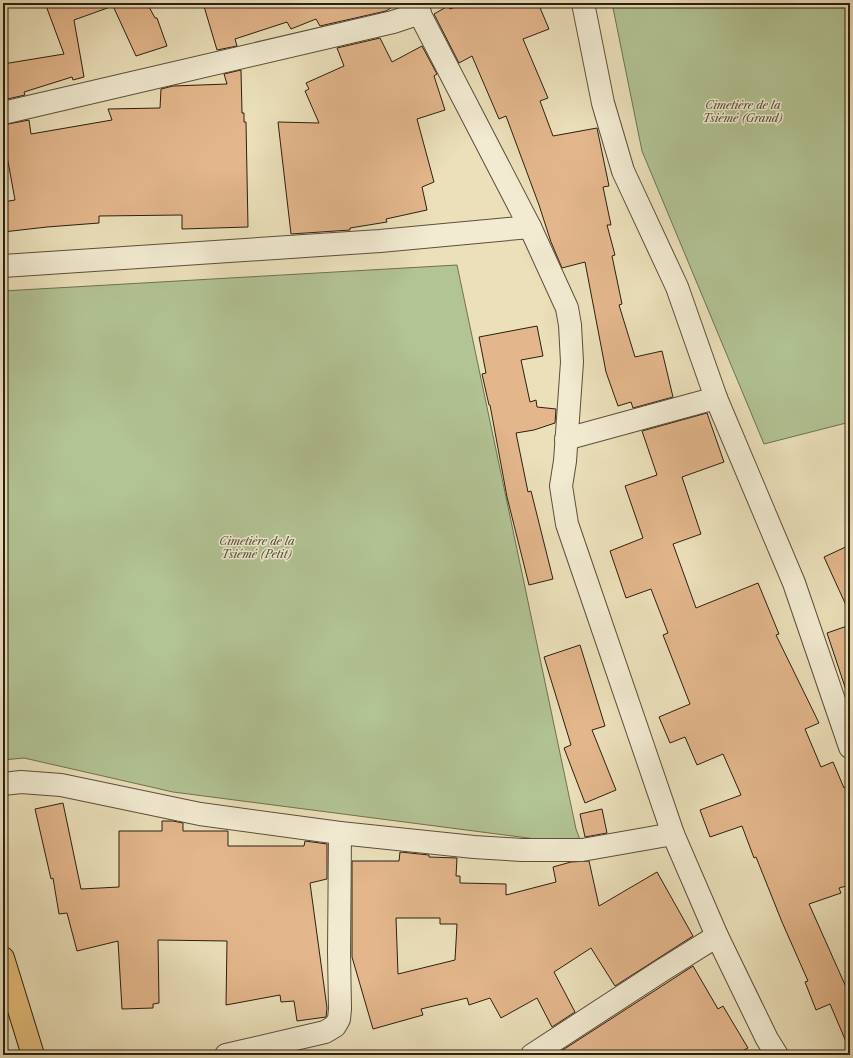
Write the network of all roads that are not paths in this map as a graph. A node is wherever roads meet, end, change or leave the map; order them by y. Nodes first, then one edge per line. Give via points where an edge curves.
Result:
1 (583, 3) edge
2 (417, 8) edge
3 (3, 113) edge
4 (530, 227) junction
5 (3, 266) edge
6 (716, 398) junction
7 (566, 439) junction
8 (850, 747) edge
9 (3, 784) edge
10 (340, 833) junction
11 (672, 834) junction
12 (717, 936) junction
13 (3, 958) edge
14 (33, 1055) edge
15 (226, 1055) edge
16 (532, 1055) edge
17 (777, 1055) edge

1 - 6 street via 604,103 623,171 677,287
2 - 3 street via 393,22
2 - 4 street
4 - 5 street via 380,241
4 - 7 street via 564,298 570,325 572,362
6 - 7 street
6 - 8 street via 794,583
7 - 11 street via 561,486 567,524
9 - 10 street via 61,784 200,814
10 - 11 street via 522,850 582,850
10 - 15 street via 339,1019 335,1026 325,1032
11 - 12 street
12 - 16 street
12 - 17 street
13 - 14 highway

